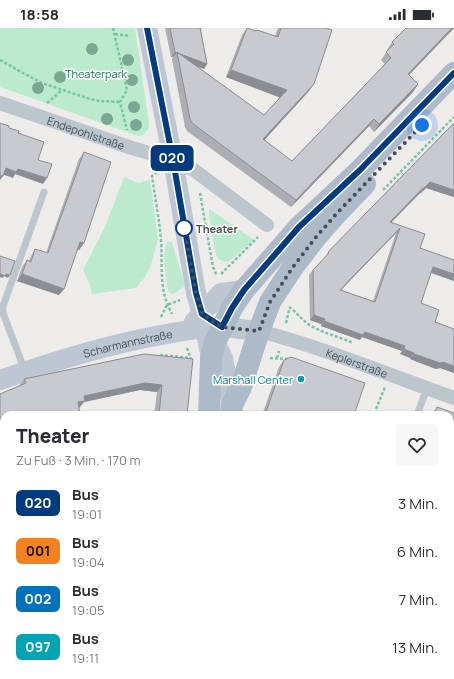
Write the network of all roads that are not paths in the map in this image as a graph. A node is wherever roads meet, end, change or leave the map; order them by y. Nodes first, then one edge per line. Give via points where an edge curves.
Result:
1 (147, 28) edge
2 (454, 73) edge
3 (454, 93) edge
4 (0, 103) edge
5 (173, 160) junction
6 (44, 192) dead end
7 (264, 230) road end
8 (259, 331) junction
9 (207, 333) junction
10 (26, 371) junction
11 (0, 380) edge
12 (427, 388) junction
13 (454, 398) edge
14 (232, 410) edge
15 (209, 411) edge
16 (418, 411) edge

1 - 5 main road
2 - 9 main road via 360,170 299,227 244,290 232,308
3 - 8 main road via 316,237 270,302
4 - 5 street, Endepohlstraße
5 - 7 street, Endepohlstraße via 194,170
5 - 9 main road via 196,293
6 - 10 lane via 3,306 3,313
8 - 9 main road, Scharmannstraße
8 - 12 street, Keplerstraße via 282,336
8 - 14 main road
9 - 10 main road, Scharmannstraße via 122,342
9 - 14 main road via 223,358
9 - 15 main road
10 - 11 main road, Scharmannstraße
12 - 13 street, Keplerstraße
12 - 16 lane

